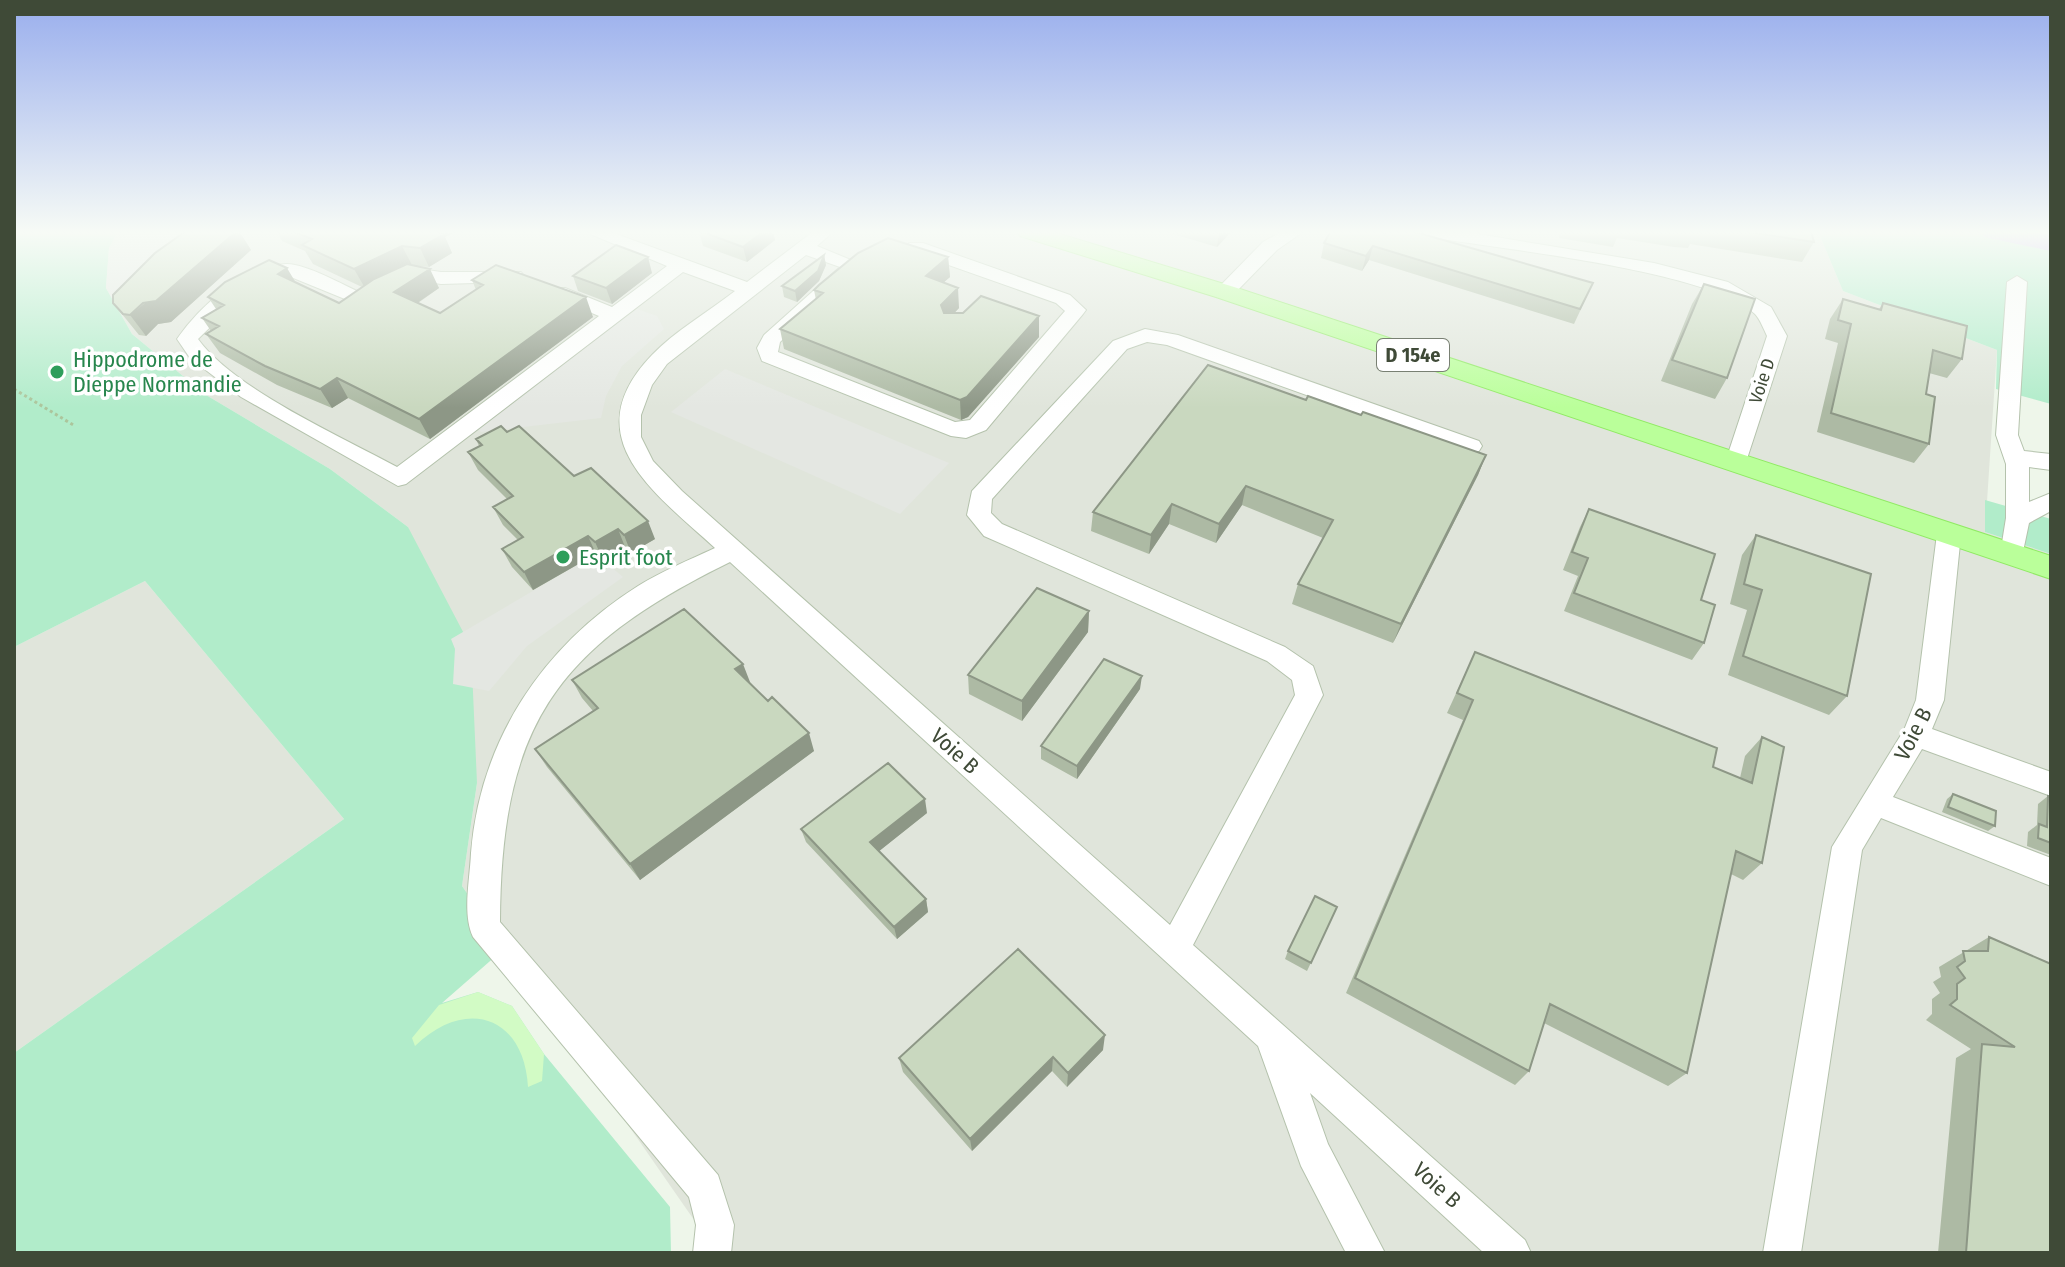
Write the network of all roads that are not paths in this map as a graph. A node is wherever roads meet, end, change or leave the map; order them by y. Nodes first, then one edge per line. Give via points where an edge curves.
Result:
1 (239, 290) edge
2 (338, 290) edge
3 (381, 290) edge
4 (553, 290) edge
5 (647, 290) edge
6 (749, 290) edge
7 (825, 290) edge
8 (1024, 290) edge
9 (1219, 290) edge
10 (1728, 290) edge
11 (2016, 290) edge
12 (1225, 292) joint
13 (615, 315) junction
14 (893, 388) edge
15 (871, 398) junction
16 (1471, 446) edge
17 (2051, 462) edge
18 (1736, 463) junction
19 (2017, 464) junction
20 (2051, 501) edge
21 (2018, 518) junction
22 (1949, 534) junction
23 (732, 550) junction
24 (2012, 555) junction
25 (2051, 568) edge
26 (1916, 735) junction
27 (2051, 784) edge
28 (1873, 802) junction
29 (2051, 872) edge
30 (1174, 949) junction
31 (1272, 1037) junction
32 (712, 1253) edge
33 (1366, 1253) edge
34 (1512, 1253) edge
35 (1782, 1253) edge

1 - 13 lane via 187,339 191,350 222,375 398,478
2 - 3 lane via 362,300
4 - 13 lane
5 - 13 lane
6 - 23 lane, Voie B via 660,359 640,385 630,410 629,437 642,464
7 - 15 lane via 771,339 767,352 775,360
8 - 15 lane via 1063,299 1076,310 978,425 966,431 951,429
9 - 12 main road, D 154e
10 - 18 lane, Voie D via 1764,311 1777,336
11 - 19 lane via 2007,435
12 - 18 main road, D 154e
14 - 15 lane
16 - 30 lane via 1171,339 1145,335 1120,345 980,497 979,515 993,530 1276,654 1304,674 1309,695
17 - 19 lane via 2028,457
18 - 22 main road, D 154e
19 - 21 lane
20 - 21 lane
21 - 24 lane
22 - 24 main road, D 154e
22 - 26 lane, Voie B via 1930,700
23 - 30 lane, Voie B
23 - 32 lane via 653,589 556,669 519,720 496,781 484,852 484,927 705,1188 715,1225
24 - 25 main road, D 154e
26 - 27 lane
26 - 28 lane, Voie B
28 - 29 lane
28 - 35 lane, Voie B via 1847,847
30 - 31 lane, Voie B
31 - 33 lane via 1314,1153
31 - 34 lane, Voie B

